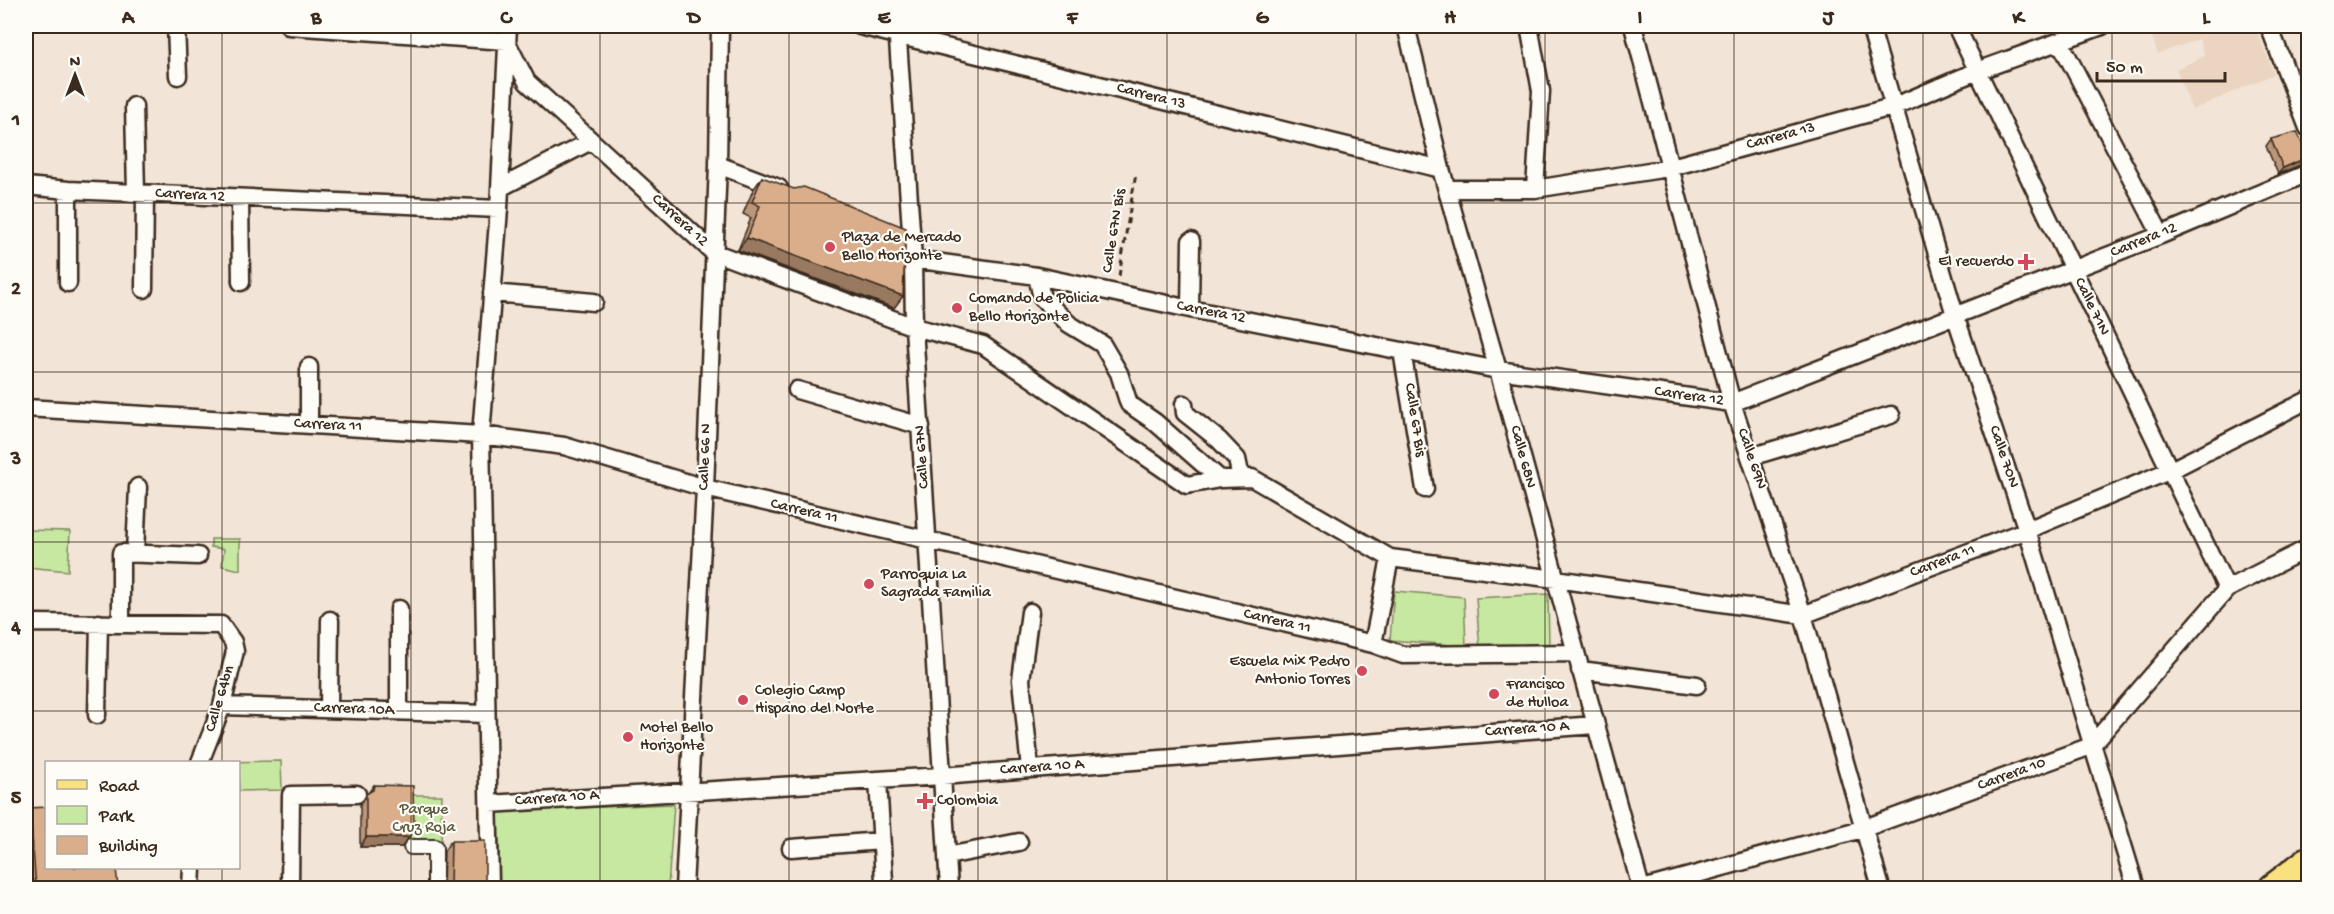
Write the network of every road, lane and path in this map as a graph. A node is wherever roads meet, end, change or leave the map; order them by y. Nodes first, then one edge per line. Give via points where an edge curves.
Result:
1 (176, 26) edge
2 (289, 26) edge
3 (720, 26) edge
4 (860, 26) edge
5 (1406, 26) edge
6 (1529, 26) edge
7 (1633, 26) edge
8 (1870, 26) edge
9 (1956, 26) edge
10 (2102, 26) edge
11 (2269, 26) edge
12 (897, 30) edge
13 (507, 33) edge
14 (2060, 42) junction
15 (1977, 71) junction
16 (178, 76) dead end
17 (134, 106) dead end
18 (1895, 106) junction
19 (2308, 128) edge
20 (591, 141) junction
21 (718, 165) junction
22 (1668, 168) junction
23 (1441, 169) junction
24 (1136, 173) dead end
25 (2308, 173) edge
26 (26, 186) edge
27 (500, 188) junction
28 (1447, 189) junction
29 (1535, 189) junction
30 (68, 190) junction
31 (788, 192) edge
32 (141, 193) junction
33 (240, 198) junction
34 (499, 209) junction
35 (2161, 235) junction
36 (1191, 241) dead end
37 (713, 252) junction
38 (913, 259) junction
39 (2073, 270) junction
40 (1037, 276) junction
41 (241, 282) dead end
42 (68, 284) dead end
43 (144, 289) dead end
44 (492, 293) junction
45 (1117, 293) junction
46 (594, 302) dead end
47 (1190, 309) junction
48 (1955, 315) junction
49 (914, 327) junction
50 (1402, 351) junction
51 (309, 367) dead end
52 (1498, 370) junction
53 (797, 390) dead end
54 (2308, 400) edge
55 (1732, 403) junction
56 (1184, 404) dead end
57 (26, 408) edge
58 (1892, 415) dead end
59 (309, 425) junction
60 (921, 426) junction
61 (481, 435) junction
62 (1750, 457) junction
63 (2171, 470) junction
64 (1241, 478) junction
65 (1220, 479) junction
66 (138, 487) dead end
67 (705, 488) junction
68 (1425, 489) dead end
69 (2027, 530) junction
70 (929, 542) junction
71 (2308, 548) edge
72 (135, 553) junction
73 (198, 556) dead end
74 (1390, 558) junction
75 (1556, 579) junction
76 (2227, 589) junction
77 (399, 609) dead end
78 (1030, 612) dead end
79 (1803, 615) junction
80 (330, 620) dead end
81 (99, 623) junction
82 (121, 624) junction
83 (26, 625) edge
84 (1374, 644) junction
85 (1575, 652) junction
86 (1580, 670) junction
87 (1697, 685) dead end
88 (222, 706) junction
89 (329, 709) junction
90 (399, 711) junction
91 (486, 714) junction
92 (97, 715) dead end
93 (1595, 725) junction
94 (2091, 746) junction
95 (200, 761) edge
96 (1030, 769) junction
97 (942, 776) junction
98 (878, 780) junction
99 (690, 790) junction
100 (357, 794) dead end
101 (489, 804) junction
102 (1862, 829) junction
103 (881, 841) junction
104 (1019, 842) dead end
105 (411, 847) edge
106 (791, 848) dead end
107 (947, 856) junction
108 (2308, 861) edge
109 (192, 869) edge
110 (885, 881) dead end
111 (191, 888) edge
112 (290, 888) edge
113 (435, 888) edge
114 (490, 888) edge
115 (684, 888) edge
116 (949, 888) edge
117 (1641, 888) edge
118 (1646, 888) edge
119 (1881, 888) edge
120 (2136, 888) edge
121 (2274, 888) edge

1 - 16 street
2 - 13 street
3 - 21 street, Calle 66 N
4 - 12 street, Carrera 13
5 - 23 street, Calle 68N
6 - 29 street via 1541,91
7 - 22 street, Calle 69N
8 - 18 street, Calle 70N
9 - 15 street, Calle 71N
10 - 14 street, Carrera 13
11 - 19 street
12 - 23 street, Carrera 13
12 - 38 street, Calle 67N
13 - 20 street, Carrera 12 via 527,82
13 - 27 street
14 - 15 street, Carrera 13
14 - 35 street
15 - 18 street, Carrera 13
15 - 39 street, Calle 71N
17 - 32 street
18 - 22 street, Carrera 13
18 - 48 street, Calle 70N
20 - 27 street
20 - 37 street, Carrera 12
21 - 31 street
21 - 37 street, Calle 66 N
22 - 29 street, Carrera 13
22 - 55 street, Calle 69N
23 - 28 street, Calle 68N
24 - 45 path, Calle 67N Bis
25 - 35 street, Carrera 12
26 - 30 street, Carrera 12
27 - 34 street
28 - 29 street, Carrera 13
28 - 52 street, Calle 68N
30 - 32 street, Carrera 12
30 - 42 street
32 - 33 street, Carrera 12
32 - 43 street
33 - 34 street, Carrera 12
33 - 41 street
34 - 44 street
35 - 39 street, Carrera 12
36 - 47 street
37 - 49 street, Carrera 12
37 - 67 street, Calle 66 N
38 - 40 street, Carrera 12
38 - 49 street, Calle 67N
39 - 48 street, Carrera 12
39 - 63 street, Calle 71N
40 - 45 street, Carrera 12
40 - 65 street via 1042,298 1069,324 1102,344 1115,365 1129,404
44 - 46 street
44 - 61 street
45 - 47 street, Carrera 12
47 - 50 street, Carrera 12
48 - 55 street, Carrera 12
48 - 69 street, Calle 70N
49 - 60 street, Calle 67N
49 - 65 street, Carrera 12 via 983,345 1187,485
50 - 52 street, Carrera 12
50 - 68 street, Calle 67 Bis
51 - 59 street
52 - 55 street, Carrera 12
52 - 75 street, Calle 68N
53 - 60 street
54 - 63 street, Carrera 11
55 - 62 street, Calle 69N
56 - 64 street via 1185,413 1237,459
57 - 59 street, Carrera 11
58 - 62 street
59 - 61 street, Carrera 11
60 - 70 street, Calle 67N
61 - 67 street, Carrera 11 via 564,446
61 - 91 street
62 - 79 street, Calle 69N
63 - 69 street, Carrera 11
63 - 76 street, Calle 71N
64 - 65 street, Carrera 12
64 - 74 street, Carrera 12 via 1252,478
66 - 72 street
67 - 70 street, Carrera 11
67 - 99 street, Calle 66 N
69 - 79 street, Carrera 11
69 - 94 street, Calle 70N
70 - 84 street, Carrera 11
70 - 97 street, Calle 67N
71 - 76 street, Carrera 10
72 - 73 street
72 - 82 street via 121,553
74 - 75 street, Carrera 12
74 - 84 street
75 - 79 street, Carrera 11
75 - 85 street, Calle 68N
76 - 94 street, Carrera 10
77 - 90 street
78 - 96 street via 1021,680
79 - 102 street, Calle 69N
80 - 89 street
81 - 82 street
81 - 83 street
81 - 92 street
82 - 88 street, Calle 64bn via 221,625 233,642 234,651
84 - 85 street, Carrera 11 via 1403,654
85 - 86 street, Calle 68N
86 - 87 street
86 - 93 street, Calle 68N
88 - 89 street, Carrera 10A
88 - 95 street, Calle 64bn
89 - 90 street, Carrera 10A
90 - 91 street, Carrera 10A
91 - 101 street
93 - 96 street, Carrera 10 A
93 - 117 street, Calle 68N
94 - 102 street, Carrera 10
94 - 120 street, Calle 70N
96 - 97 street, Carrera 10 A
97 - 98 street, Carrera 10 A
97 - 107 street, Calle 67N
98 - 99 street, Carrera 10 A
98 - 103 street
99 - 101 street, Carrera 10 A
99 - 115 street, Calle 66 N
100 - 112 street via 291,795
101 - 114 street
102 - 118 street, Carrera 10
102 - 119 street, Calle 69N
103 - 106 street
103 - 110 street
104 - 107 street
105 - 113 street via 435,847
107 - 116 street, Calle 67N
108 - 121 main road
109 - 111 street

